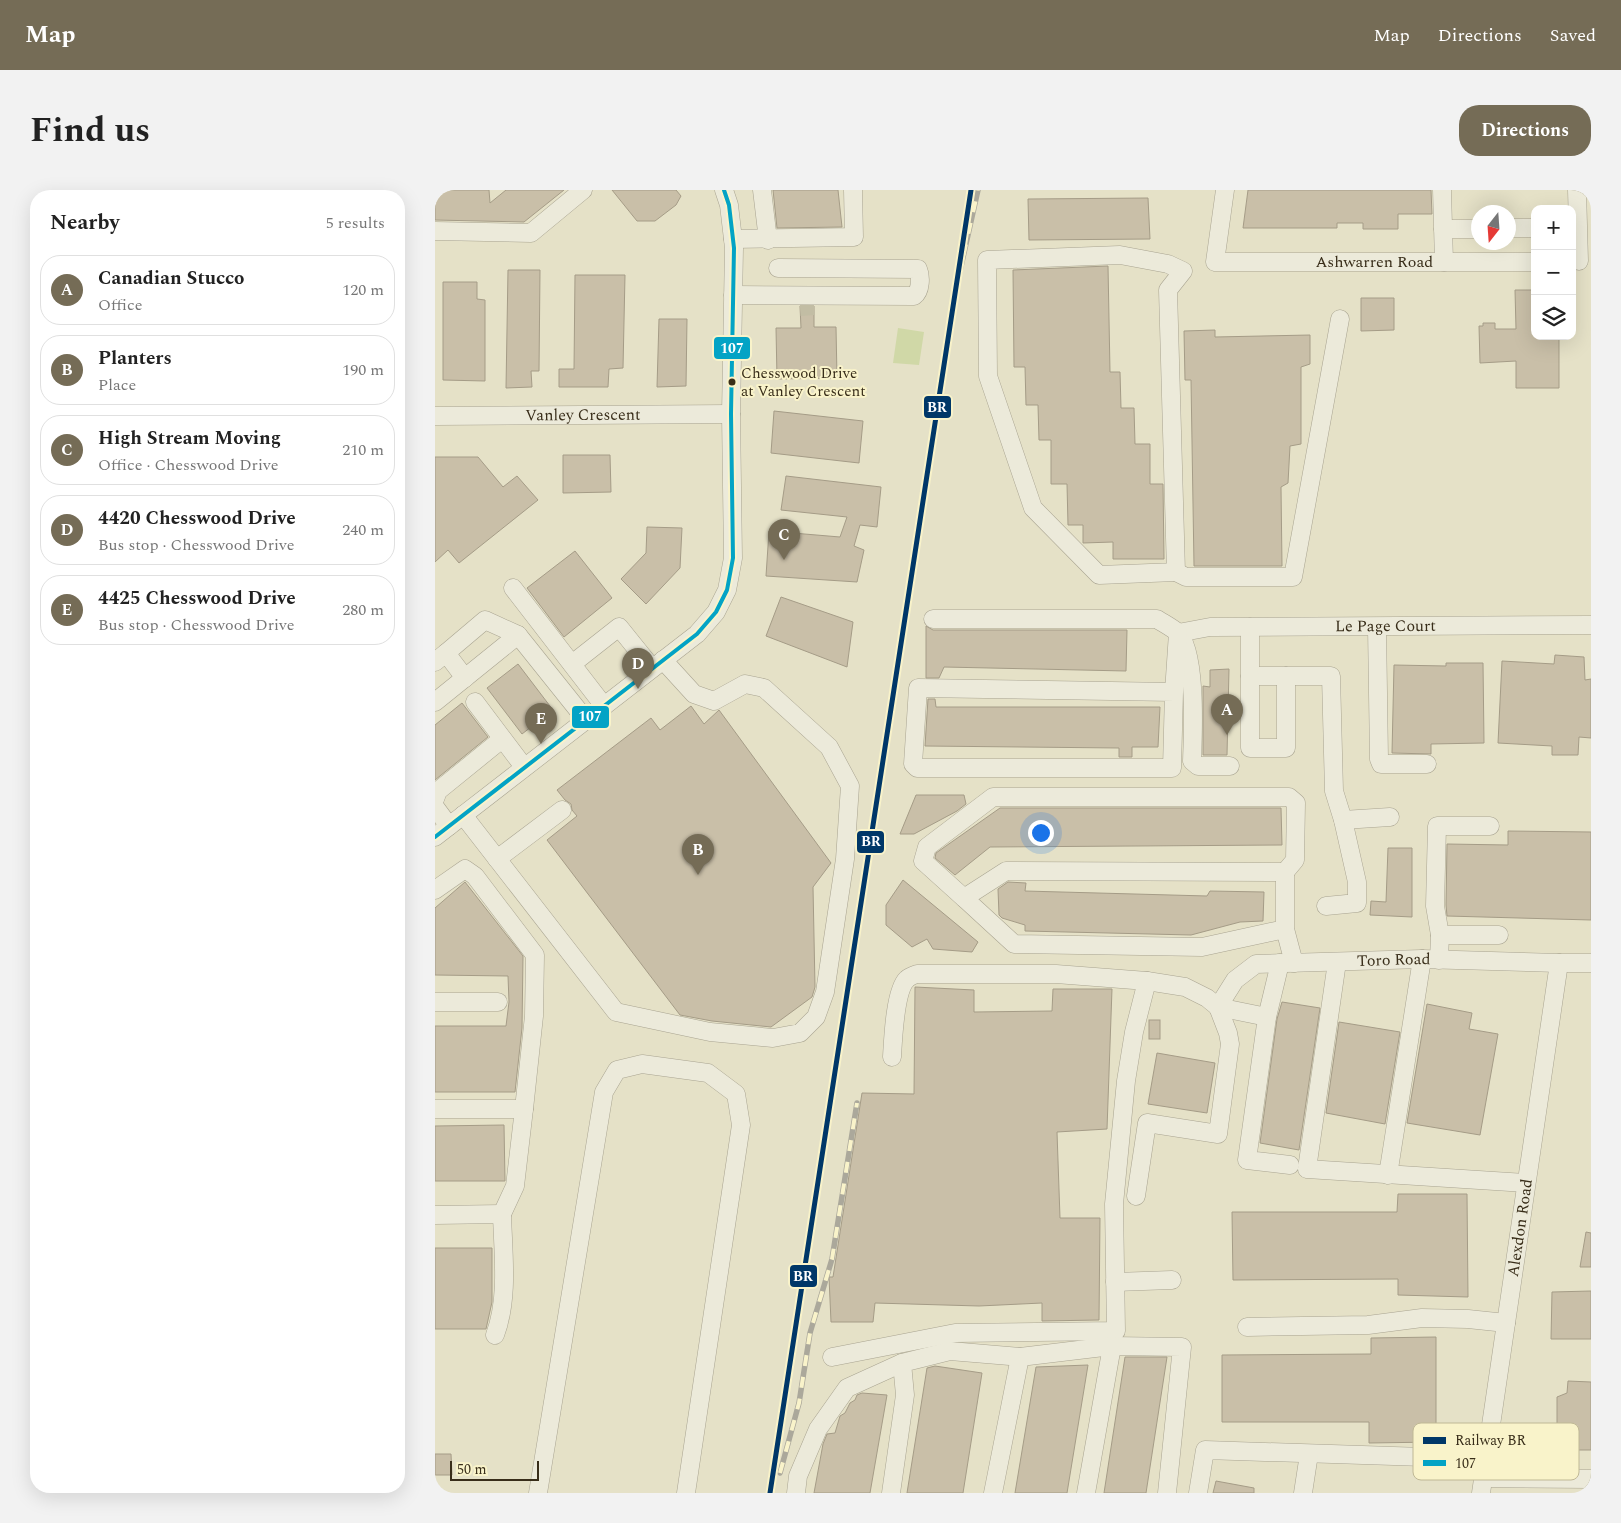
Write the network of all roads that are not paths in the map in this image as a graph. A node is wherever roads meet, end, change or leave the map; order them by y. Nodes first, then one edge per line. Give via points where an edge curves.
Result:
1 (583, 190) edge
2 (724, 190) edge
3 (762, 190) edge
4 (853, 190) edge
5 (1225, 190) edge
6 (1442, 190) edge
7 (1577, 190) edge
8 (1516, 228) edge
9 (1531, 228) edge
10 (1471, 229) edge
11 (1443, 230) junction
12 (435, 231) edge
13 (733, 239) junction
14 (768, 240) junction
15 (1581, 261) edge
16 (1444, 262) junction
17 (1531, 262) edge
18 (778, 268) dead end
19 (804, 268) junction
20 (733, 295) junction
21 (811, 301) junction
22 (1340, 319) dead end
23 (731, 414) junction
24 (435, 416) edge
25 (1176, 572) junction
26 (513, 588) dead end
27 (933, 619) dead end
28 (1591, 625) edge
29 (1250, 627) junction
30 (1377, 627) junction
31 (1178, 633) junction
32 (518, 635) junction
33 (441, 657) edge
34 (572, 664) junction
35 (658, 664) junction
36 (1250, 676) junction
37 (1286, 676) junction
38 (465, 678) junction
39 (1174, 692) junction
40 (435, 702) edge
41 (475, 702) dead end
42 (604, 706) junction
43 (586, 720) junction
44 (503, 739) junction
45 (1427, 764) dead end
46 (1230, 766) dead end
47 (524, 767) junction
48 (435, 799) edge
49 (435, 807) edge
50 (562, 810) dead end
51 (1390, 817) dead end
52 (456, 820) junction
53 (1343, 820) junction
54 (1490, 826) dead end
55 (435, 837) edge
56 (497, 859) junction
57 (1285, 872) junction
58 (435, 890) edge
59 (964, 898) junction
60 (1326, 906) dead end
61 (1285, 929) junction
62 (1440, 935) junction
63 (1499, 935) dead end
64 (1431, 960) junction
65 (1337, 962) junction
66 (1287, 963) junction
67 (1559, 963) junction
68 (1591, 963) edge
69 (1147, 981) junction
70 (435, 1002) edge
71 (498, 1002) dead end
72 (1218, 1007) junction
73 (1267, 1016) junction
74 (892, 1057) dead end
75 (435, 1109) edge
76 (524, 1109) junction
77 (1290, 1165) dead end
78 (1388, 1175) junction
79 (1526, 1183) junction
80 (1136, 1196) dead end
81 (502, 1214) junction
82 (435, 1215) edge
83 (1172, 1280) dead end
84 (1115, 1282) junction
85 (1506, 1323) junction
86 (1247, 1327) dead end
87 (495, 1335) dead end
88 (1112, 1346) junction
89 (832, 1357) dead end
90 (1020, 1357) junction
91 (902, 1363) junction
92 (1491, 1423) edge
93 (1309, 1454) junction
94 (1413, 1457) edge
95 (1591, 1479) edge
96 (1482, 1486) edge
97 (1514, 1486) edge
98 (537, 1493) edge
99 (686, 1493) edge
100 (796, 1493) edge
101 (891, 1493) edge
102 (993, 1493) edge
103 (1086, 1493) edge
104 (1167, 1493) edge
105 (1198, 1493) edge
106 (1303, 1493) edge

1 - 12 street via 531,233
2 - 13 street
3 - 14 street
4 - 14 street via 854,237
5 - 16 street, Ashwarren Road via 1215,262
6 - 11 street
7 - 15 street
8 - 9 street
10 - 11 street
11 - 16 street
13 - 14 street
13 - 20 street
16 - 17 street, Ashwarren Road
18 - 19 street
19 - 21 street
19 - 21 street via 913,268 919,272 919,290 914,296
20 - 21 street via 785,296
20 - 23 street
22 - 25 street via 1293,577 1186,577
23 - 24 street, Vanley Crescent
23 - 35 street via 733,558 727,590 716,612 697,634
25 - 25 street via 1168,290 1183,271 1167,264 1120,255 987,260 989,376 1033,508 1099,575
26 - 34 street
27 - 31 street via 1157,620
28 - 30 street, Le Page Court
29 - 30 street, Le Page Court
29 - 31 street, Le Page Court via 1210,627
29 - 36 street
30 - 45 street via 1379,759 1381,764
31 - 39 street
31 - 46 street via 1188,655 1193,698 1192,761 1199,766
32 - 33 street via 485,620
32 - 38 street
32 - 43 street
33 - 38 street
34 - 35 street via 619,627
34 - 42 street
35 - 42 street
35 - 56 street via 694,694 714,701 745,684 764,688 829,747 850,786 842,878 825,992 816,1017 800,1032 773,1038 709,1032 616,1012
36 - 37 street
36 - 37 street via 1250,748 1286,748
37 - 53 street via 1331,676 1334,791
38 - 40 street
39 - 39 street via 1173,768 917,768 913,764 917,688
41 - 44 street
42 - 43 street
43 - 47 street
44 - 47 street
44 - 48 street via 438,791
47 - 52 street
49 - 52 street
50 - 56 street
51 - 53 street
52 - 55 street
52 - 56 street
53 - 60 street via 1357,882 1357,903
54 - 62 street via 1437,826 1435,906
57 - 59 street via 1006,871
57 - 59 street via 1295,860 1296,803 1289,797 993,798 927,847 923,861
57 - 61 street
58 - 76 street via 465,869 475,876 535,955 534,1016
59 - 61 street via 1014,944 1202,947
61 - 66 street
62 - 63 street
62 - 64 street
64 - 65 street, Toro Road
64 - 67 street, Toro Road
64 - 78 street
65 - 66 street, Toro Road
65 - 78 street via 1307,1169
66 - 72 street, Toro Road via 1256,964 1235,980
66 - 73 street
67 - 68 street, Toro Road
67 - 79 street, Alexdon Road
69 - 72 street via 1185,987
69 - 74 street via 1056,974 917,974 906,980 900,990
69 - 84 street via 1134,1032 1121,1121 1114,1204
70 - 71 street
72 - 73 street
72 - 80 street via 1230,1044 1218,1134 1147,1124
73 - 77 street via 1247,1160
75 - 76 street
76 - 81 street via 515,1186
78 - 79 street
79 - 85 street, Alexdon Road
81 - 82 street
81 - 87 street via 503,1287 500,1323
83 - 84 street
84 - 89 street via 1116,1331 955,1333
85 - 86 street via 1422,1318 1368,1325
85 - 92 street, Alexdon Road
88 - 90 street
88 - 103 street
88 - 104 street via 1182,1347
90 - 91 street via 950,1351
90 - 102 street
91 - 100 street via 847,1388 818,1429 799,1476
91 - 101 street via 905,1395
93 - 94 street
93 - 105 street via 1205,1450
93 - 106 street
95 - 97 street
96 - 97 street
98 - 99 street via 604,1092 617,1070 642,1064 708,1072 736,1094 741,1124

